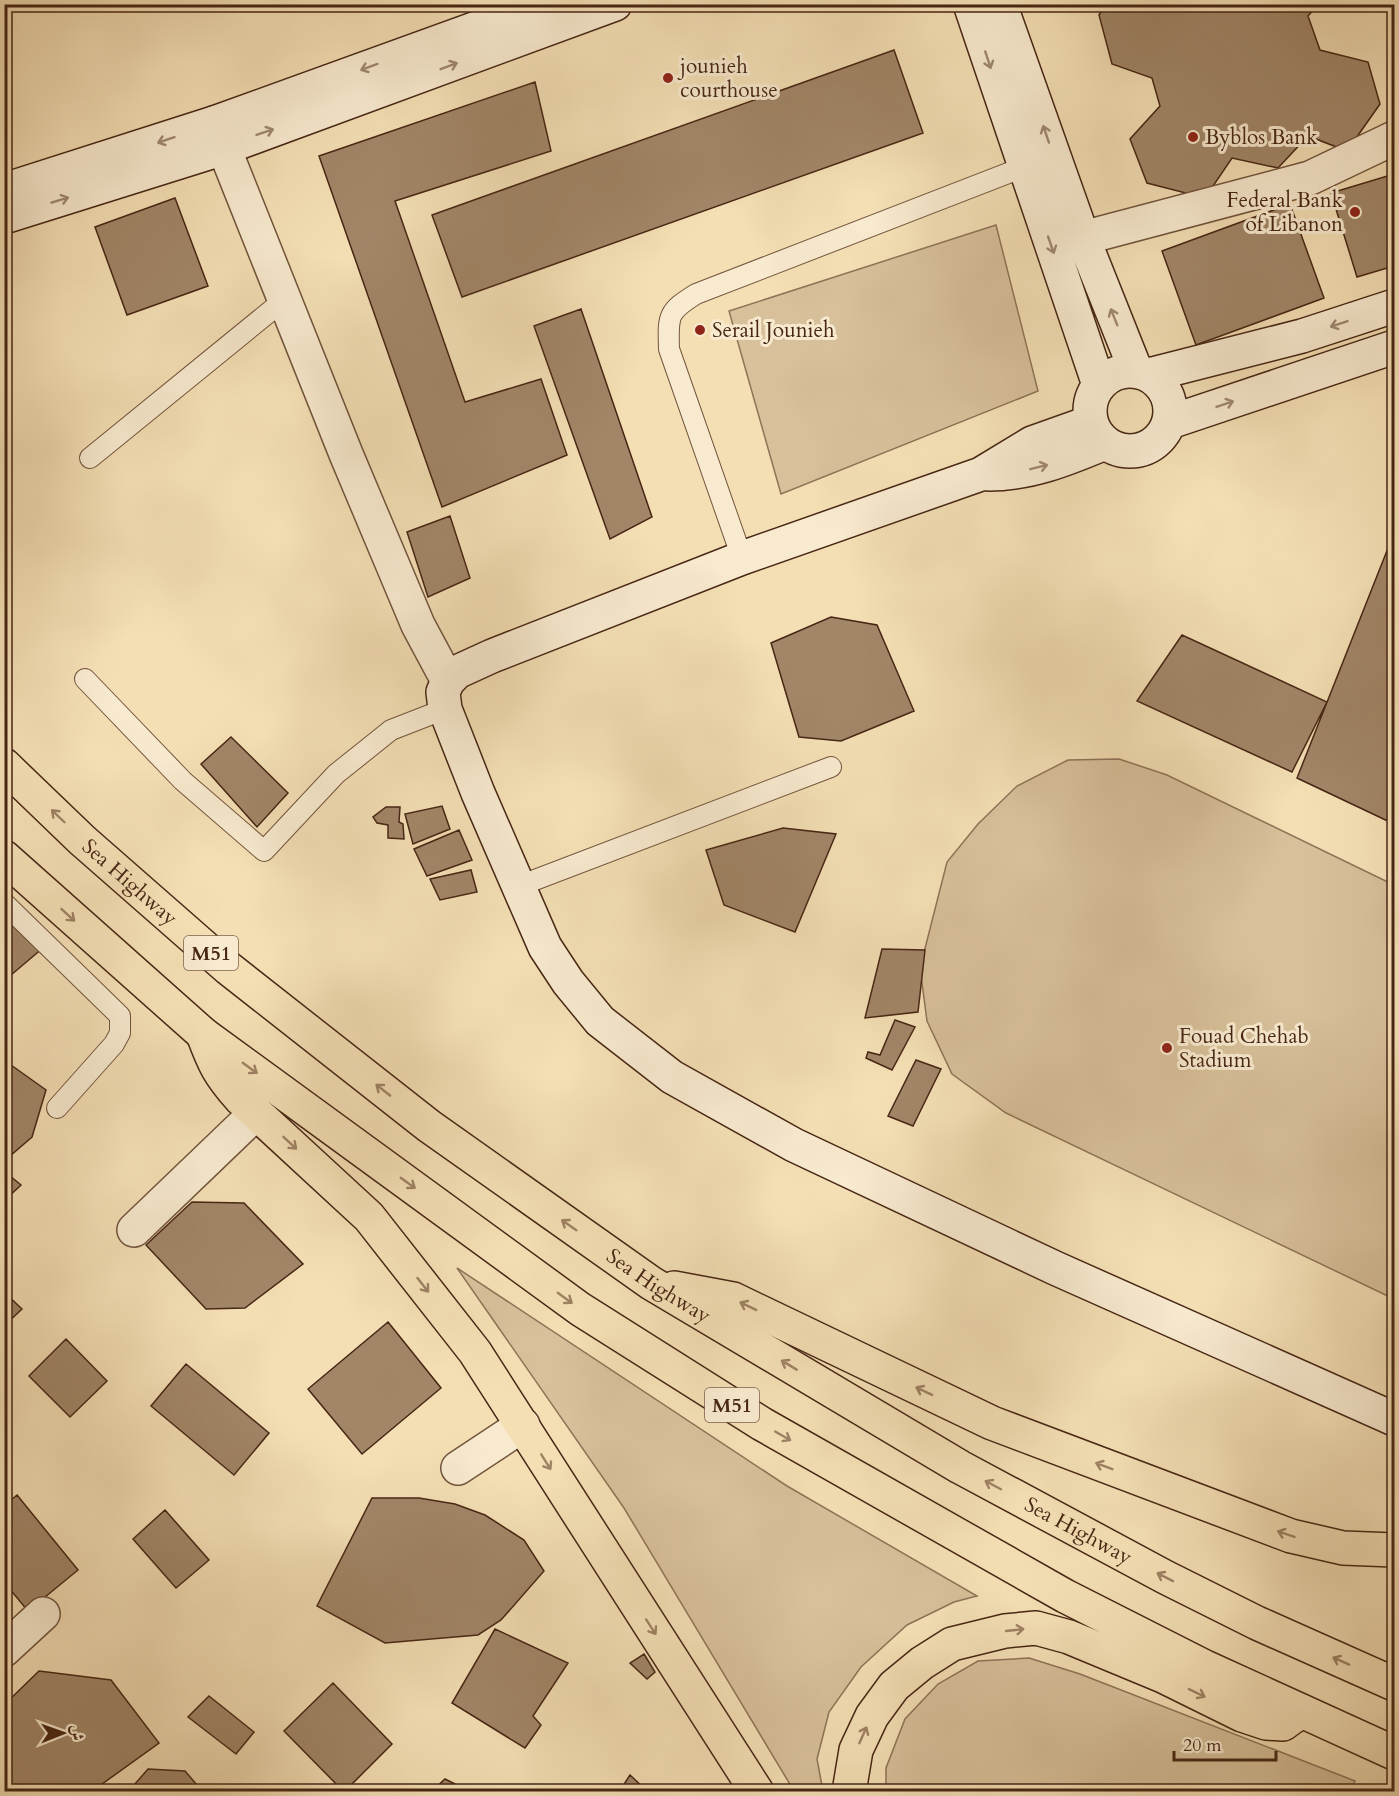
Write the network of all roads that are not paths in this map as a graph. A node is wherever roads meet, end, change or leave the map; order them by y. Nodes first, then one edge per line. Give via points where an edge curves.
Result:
1 (543, 4) edge
2 (615, 4) edge
3 (970, 4) edge
4 (1000, 4) edge
5 (570, 12) edge
6 (219, 136) junction
7 (1395, 138) edge
8 (1024, 167) junction
9 (4, 190) edge
10 (4, 217) edge
11 (1083, 238) junction
12 (284, 300) junction
13 (1395, 306) edge
14 (1395, 347) edge
15 (1142, 373) junction
16 (1099, 385) junction
17 (1170, 422) junction
18 (1098, 432) junction
19 (90, 458) dead end
20 (742, 558) junction
21 (85, 679) dead end
22 (446, 695) junction
23 (4, 765) edge
24 (831, 767) dead end
25 (4, 856) edge
26 (519, 886) junction
27 (4, 903) edge
28 (203, 1034) junction
29 (57, 1108) dead end
30 (256, 1113) junction
31 (134, 1230) dead end
32 (651, 1283) junction
33 (1395, 1419) edge
34 (524, 1425) junction
35 (458, 1468) dead end
36 (1395, 1550) edge
37 (43, 1614) dead end
38 (4, 1650) edge
39 (1395, 1684) edge
40 (1301, 1711) junction
41 (1395, 1752) edge
42 (757, 1791) edge
43 (849, 1791) edge

1 -> 6 street
2 - 5 street
3 -> 8 street
11 -> 4 street
6 -> 5 street
6 -> 9 street
10 -> 6 street
6 - 12 street
7 - 11 street via 1310,178
8 -> 16 street
8 - 20 lane via 696,294 677,306 669,322 669,349
15 -> 11 street
12 - 19 lane
12 - 22 street
13 -> 15 street via 1302,336
17 -> 14 street
15 - 16 street via 1122,371
15 - 17 street via 1160,383 1167,395
16 - 18 street via 1089,408
17 - 18 street via 1155,444 1129,452 1116,450
18 - 20 street via 1072,457 1009,474 981,474
20 - 22 street via 457,672
21 - 22 lane via 183,781 264,851 336,774 391,730
22 - 26 street via 478,793
32 -> 23 highway, Sea Highway / M51 via 429,1126 228,968 82,840
24 - 26 lane
25 -> 28 highway, M51
26 - 33 street via 545,947 568,982 600,1021 672,1077 804,1150 1055,1268
27 - 29 lane via 120,1016 120,1033 114,1044
28 - 30 highway via 222,1079
28 -> 40 highway, M51 via 580,1309 762,1424 1065,1596
30 - 31 street
30 -> 34 highway via 369,1217 475,1352
36 -> 32 highway via 1343,1548 1292,1536 992,1423 733,1299
39 -> 32 highway, Sea Highway / M51 via 1246,1618 960,1467
34 - 35 street
34 -> 42 highway
37 - 38 street
40 - 41 highway, M51
43 -> 40 highway via 856,1750 872,1716 894,1686 952,1644 1005,1631 1036,1628 1069,1637 1266,1723 1283,1724

